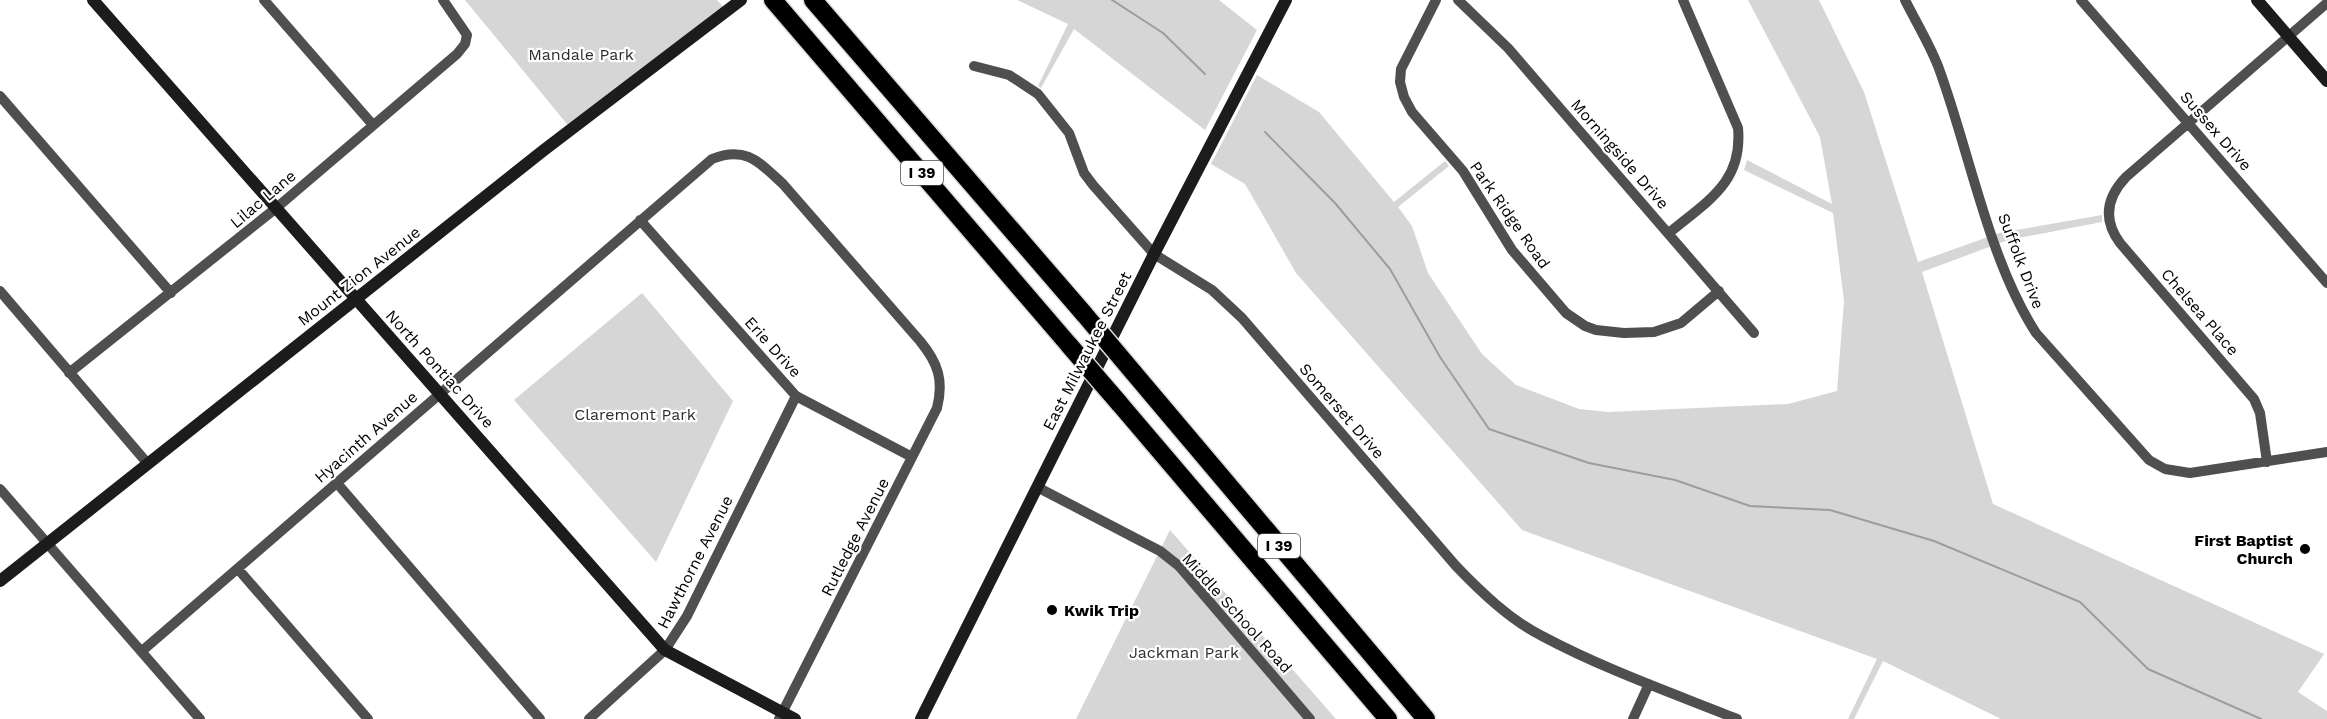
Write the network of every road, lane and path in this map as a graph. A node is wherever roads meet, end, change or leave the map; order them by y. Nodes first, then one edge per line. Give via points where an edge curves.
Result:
1 (93, 0) edge
2 (264, 0) edge
3 (444, 0) edge
4 (741, 0) edge
5 (813, 0) edge
6 (1286, 0) edge
7 (1436, 0) edge
8 (1458, 0) edge
9 (1683, 0) edge
10 (1905, 0) edge
11 (2081, 0) edge
12 (2257, 0) edge
13 (774, 1) edge
14 (2327, 3) edge
15 (2288, 36) junction
16 (974, 66) dead end
17 (2327, 81) edge
18 (0, 96) edge
19 (2188, 123) junction
20 (373, 125) junction
21 (275, 210) junction
22 (640, 220) junction
23 (1669, 233) junction
24 (1154, 254) junction
25 (2327, 283) edge
26 (0, 291) edge
27 (1719, 291) junction
28 (171, 293) junction
29 (356, 299) junction
30 (1754, 333) dead end
31 (937, 365) joint
32 (69, 373) junction
33 (440, 393) junction
34 (796, 396) junction
35 (2327, 452) edge
36 (912, 457) junction
37 (2267, 462) junction
38 (147, 464) junction
39 (336, 482) junction
40 (1037, 487) junction
41 (0, 489) edge
42 (48, 544) junction
43 (238, 569) junction
44 (0, 581) edge
45 (665, 650) junction
46 (142, 651) junction
47 (1649, 684) junction
48 (781, 716) edge
49 (196, 717) edge
50 (368, 719) edge
51 (540, 719) edge
52 (589, 719) edge
53 (795, 719) edge
54 (921, 719) edge
55 (1310, 719) edge
56 (1388, 719) edge
57 (1426, 719) edge
58 (1633, 719) edge
59 (1737, 719) edge

1 - 21 main road, North Pontiac Drive
2 - 20 street
3 - 20 street, Lilac Lane via 463,25 467,39 457,54
4 - 29 main road, Mount Zion Avenue
5 - 57 highway, I 39, bridge
6 - 24 main road, East Milwaukee Street
7 - 27 street, Park Ridge Road via 1401,69 1402,90 1412,112 1463,171 1521,262 1574,320 1607,332 1654,332 1681,323
8 - 23 street, Morningside Drive via 1508,48
9 - 23 street via 1737,128 1740,148 1736,165 1724,185
10 - 37 street, Suffolk Drive via 1937,64 1994,239 2022,311 2036,333 2149,460 2165,469 2190,473
11 - 19 street, Sussex Drive
12 - 15 main road
13 - 56 highway, I 39, bridge
14 - 15 street
15 - 17 main road
15 - 19 street
16 - 24 street, Somerset Drive via 1010,75 1038,94 1069,133 1084,173
18 - 28 street
19 - 25 street, Sussex Drive
19 - 37 street, Chelsea Place via 2116,187 2108,217 2114,234 2254,399 2260,413
20 - 21 street, Lilac Lane
21 - 28 street, Lilac Lane
21 - 29 main road, North Pontiac Drive
22 - 31 street, Hyacinth Avenue via 712,159 744,154 783,184
22 - 33 street, Hyacinth Avenue
22 - 34 street, Erie Drive
23 - 27 street, Morningside Drive
24 - 40 main road, East Milwaukee Street
24 - 47 street, Somerset Drive via 1226,302 1478,588 1541,636
26 - 32 street
27 - 30 street, Morningside Drive
28 - 32 street, Lilac Lane
29 - 33 main road, North Pontiac Drive
29 - 38 main road, Mount Zion Avenue
31 - 36 street, Rutledge Avenue via 941,391 937,408
32 - 38 street
33 - 39 street, Hyacinth Avenue
33 - 45 main road, North Pontiac Drive
34 - 36 street, Erie Drive
34 - 45 street, Hawthorne Avenue via 687,616
35 - 37 street
36 - 48 street, Rutledge Avenue
38 - 42 main road, Mount Zion Avenue
39 - 43 street, Hyacinth Avenue
39 - 51 street
40 - 54 main road, East Milwaukee Street
40 - 55 street, Middle School Road via 1160,551 1179,566
41 - 42 street
42 - 44 main road, Mount Zion Avenue
42 - 46 street
43 - 46 street, Hyacinth Avenue
43 - 50 street
45 - 48 main road, North Pontiac Drive
45 - 52 street, Hawthorne Avenue
46 - 49 street
47 - 58 street
47 - 59 street, Somerset Drive
48 - 53 main road, North Pontiac Drive

